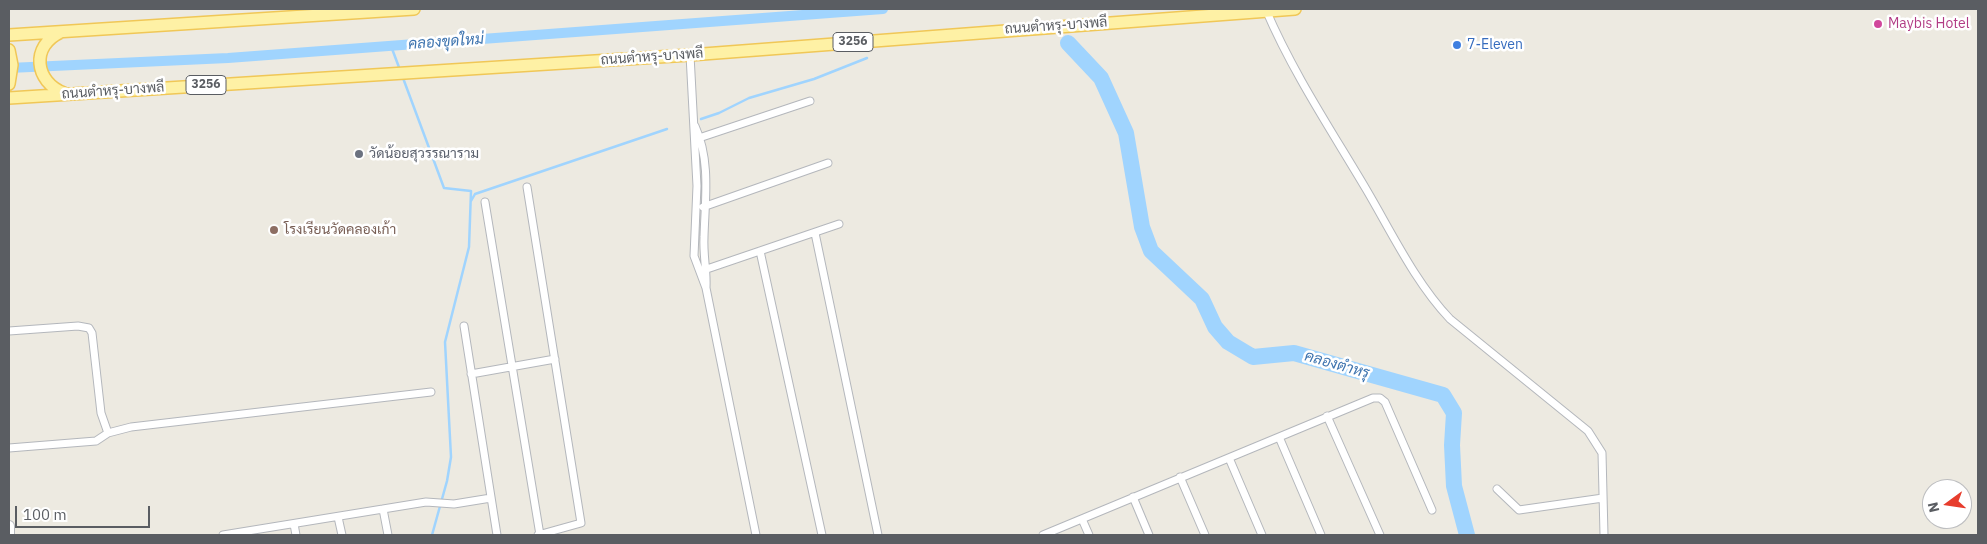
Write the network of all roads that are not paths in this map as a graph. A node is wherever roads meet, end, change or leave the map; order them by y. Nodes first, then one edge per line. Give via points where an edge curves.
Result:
1 (414, 9) edge
2 (1295, 9) edge
3 (371, 10) edge
4 (1266, 10) junction
5 (62, 32) junction
6 (9, 35) edge
7 (10, 51) edge
8 (690, 55) junction
9 (9, 84) edge
10 (67, 94) junction
11 (21, 97) junction
12 (9, 98) edge
13 (810, 101) dead end
14 (9, 102) edge
15 (697, 139) junction
16 (828, 163) dead end
17 (527, 187) dead end
18 (485, 202) dead end
19 (706, 206) junction
20 (696, 209) junction
21 (839, 224) dead end
22 (815, 232) junction
23 (760, 251) junction
24 (707, 269) junction
25 (698, 272) junction
26 (706, 288) junction
27 (464, 326) dead end
28 (9, 331) edge
29 (555, 359) junction
30 (512, 367) junction
31 (471, 374) junction
32 (430, 392) dead end
33 (1327, 416) junction
34 (108, 433) junction
35 (1279, 437) junction
36 (9, 448) edge
37 (1230, 458) junction
38 (1180, 477) junction
39 (1497, 489) dead end
40 (1133, 497) junction
41 (491, 498) junction
42 (1603, 498) junction
43 (383, 509) junction
44 (1432, 510) dead end
45 (338, 516) junction
46 (1082, 519) junction
47 (294, 524) junction
48 (9, 526) edge
49 (252, 533) edge
50 (9, 535) edge
51 (223, 535) edge
52 (296, 535) edge
53 (342, 535) edge
54 (388, 535) edge
55 (497, 535) edge
56 (539, 535) edge
57 (756, 535) edge
58 (822, 535) edge
59 (878, 535) edge
60 (1043, 535) edge
61 (1088, 535) edge
62 (1149, 535) edge
63 (1205, 535) edge
64 (1262, 535) edge
65 (1321, 535) edge
66 (1380, 535) edge
67 (1604, 535) edge

1 - 3 main road
2 - 4 main road, ถนนตำหรุ-บางพลี / 3256
3 - 5 main road
4 - 8 main road, ถนนตำหรุ-บางพลี / 3256
4 - 42 street via 1301,78 1438,307 1588,431 1602,453
5 - 6 main road
5 - 10 main road via 53,37 43,50 40,68 48,84
7 - 9 main road via 12,71
8 - 10 main road, ถนนตำหรุ-บางพลี / 3256
8 - 15 street
10 - 11 main road, ถนนตำหรุ-บางพลี / 3256
11 - 12 main road, ถนนตำหรุ-บางพลี / 3256
11 - 14 main road
13 - 15 street
15 - 19 street via 706,179
15 - 20 street
16 - 19 street
17 - 29 street
18 - 30 street
19 - 20 street
19 - 24 street via 704,238
20 - 25 street via 694,241
21 - 22 street
22 - 23 street
22 - 59 street
23 - 24 street
23 - 58 street
24 - 25 street
24 - 26 street
25 - 26 street
26 - 57 street
27 - 31 street
28 - 34 street via 89,328 101,413
29 - 30 street
29 - 56 street via 581,523
30 - 31 street
30 - 56 street
31 - 41 street
32 - 34 street via 131,427
33 - 35 street
33 - 44 street via 1374,398 1385,402
33 - 66 street
34 - 36 street via 96,441
35 - 37 street
35 - 65 street
37 - 38 street
37 - 64 street
38 - 40 street
38 - 63 street
39 - 42 street via 1519,510
40 - 46 street
40 - 62 street
41 - 43 street via 454,504 426,502
41 - 55 street
42 - 67 street
43 - 45 street
43 - 54 street
45 - 47 street
45 - 53 street
46 - 60 street
46 - 61 street
47 - 49 street
47 - 52 street
48 - 50 main road
49 - 51 street

